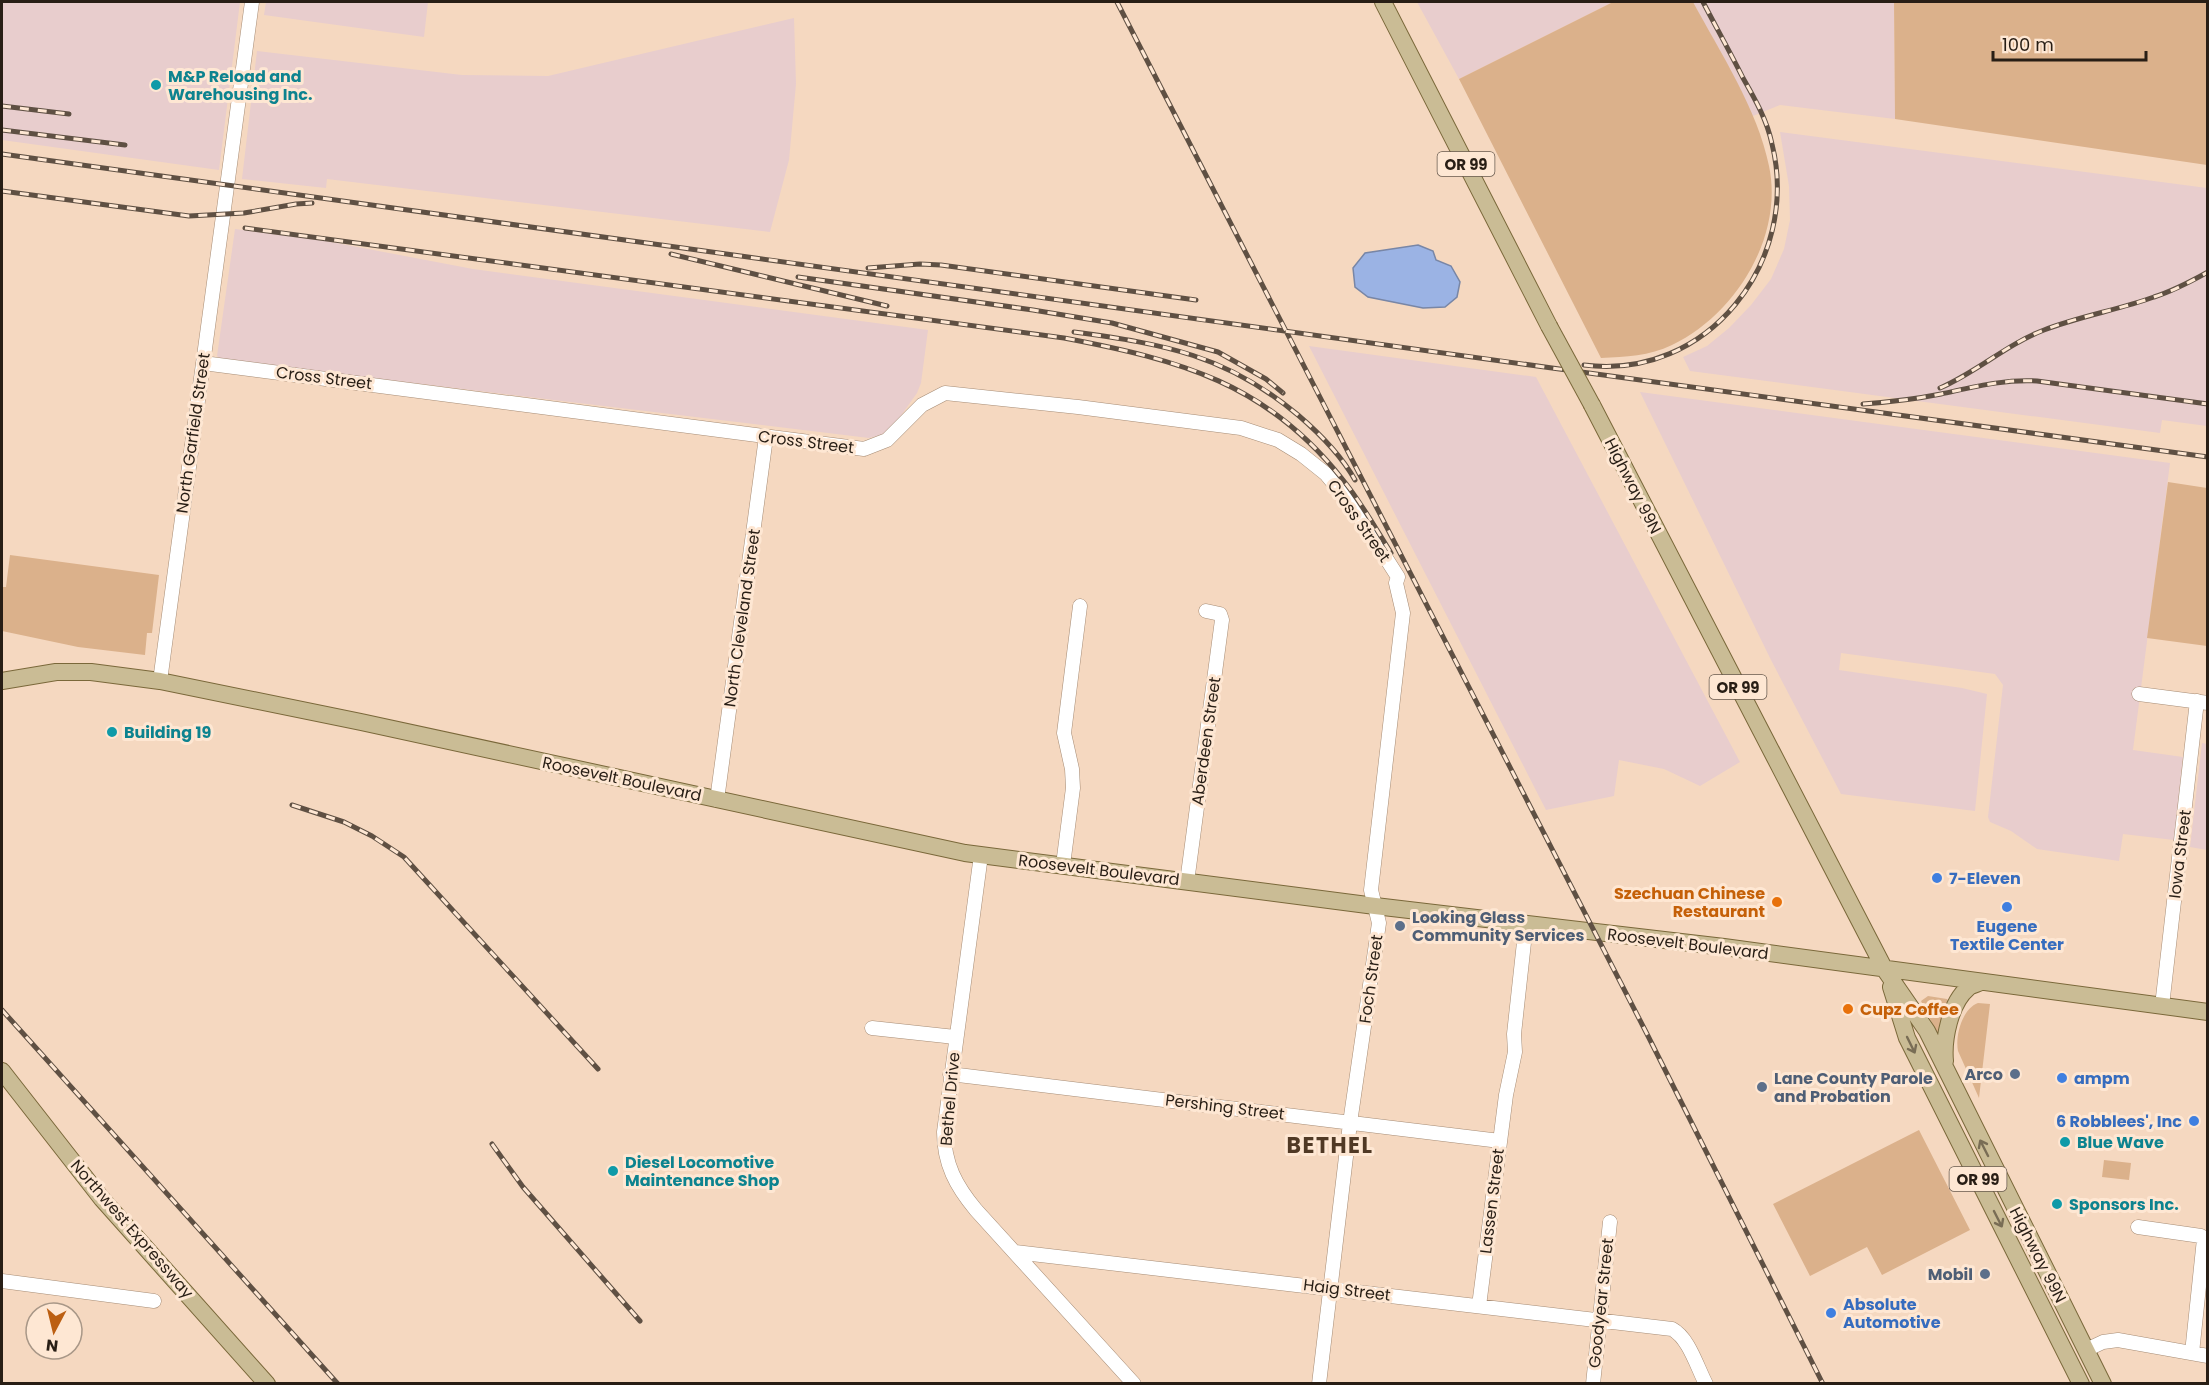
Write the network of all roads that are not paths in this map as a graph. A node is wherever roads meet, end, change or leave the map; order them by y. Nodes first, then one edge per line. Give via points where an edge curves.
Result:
1 (252, 2) edge
2 (1383, 2) edge
3 (203, 363) junction
4 (766, 437) junction
5 (1398, 577) joint
6 (1080, 606) dead end
7 (1206, 611) dead end
8 (2, 681) edge
9 (160, 681) junction
10 (2139, 694) dead end
11 (2202, 702) edge
12 (717, 800) junction
13 (981, 855) junction
14 (1064, 866) junction
15 (1187, 882) junction
16 (1375, 906) junction
17 (1526, 924) junction
18 (1885, 970) junction
19 (1981, 981) junction
20 (2162, 1006) junction
21 (2208, 1012) edge
22 (872, 1028) dead end
23 (955, 1037) junction
24 (2, 1071) edge
25 (1946, 1071) junction
26 (950, 1074) junction
27 (1350, 1123) junction
28 (1500, 1141) junction
29 (1610, 1222) dead end
30 (2138, 1227) dead end
31 (1015, 1252) junction
32 (2, 1281) edge
33 (1331, 1288) junction
34 (154, 1301) dead end
35 (1479, 1306) junction
36 (1599, 1321) junction
37 (2086, 1350) junction
38 (2192, 1353) junction
39 (2208, 1356) edge
40 (267, 1383) edge
41 (1134, 1383) edge
42 (1319, 1383) edge
43 (1593, 1383) edge
44 (1706, 1383) edge
45 (2081, 1383) edge
46 (2103, 1383) edge

1 - 3 street, North Garfield Street
2 - 18 main road, Highway 99N / OR 99, bridge
3 - 4 street, Cross Street
3 - 9 street, North Garfield Street
4 - 5 street, Cross Street via 864,449 886,440 922,405 945,393 1241,428 1278,440 1326,474 1354,508
4 - 12 street, North Cleveland Street
5 - 16 street, Foch Street via 1402,613 1371,890
6 - 14 street via 1064,733 1073,780
7 - 15 street, Aberdeen Street via 1220,614 1222,620
8 - 9 main road, Roosevelt Boulevard via 56,672 91,672
9 - 12 main road, Roosevelt Boulevard
10 - 11 street
11 - 20 street, Iowa Street
12 - 13 main road, Roosevelt Boulevard
13 - 14 main road, Roosevelt Boulevard
13 - 23 street, Bethel Drive
14 - 15 main road, Roosevelt Boulevard
15 - 16 main road, Roosevelt Boulevard
16 - 17 main road, Roosevelt Boulevard
16 - 27 street, Foch Street via 1379,923
17 - 18 main road, Roosevelt Boulevard
17 - 28 street, Lassen Street via 1515,1052
18 - 19 main road, Roosevelt Boulevard
18 - 25 main road, Highway 99N / OR 99 via 1927,1030
18 -> 45 main road, Highway 99N / OR 99 via 1907,1038
19 - 20 main road, Roosevelt Boulevard
19 - 25 main road via 1960,996 1946,1029
20 - 21 main road, Roosevelt Boulevard
22 - 23 street
23 - 26 street, Bethel Drive
24 - 40 main road, Northwest Expressway via 102,1199
37 -> 25 main road, Highway 99N / OR 99
26 - 27 street, Pershing Street
26 - 31 street, Bethel Drive via 944,1132 949,1169 963,1195
27 - 28 street, Pershing Street
27 - 33 street, Foch Street
28 - 35 street, Lassen Street
29 - 36 street, Goodyear Street
30 - 38 street via 2205,1239
31 - 33 street, Haig Street
31 - 41 street, Bethel Drive
32 - 34 street
33 - 35 street, Haig Street
33 - 42 street, Foch Street
35 - 36 street, Haig Street
36 - 43 street, Goodyear Street
36 - 44 street, Haig Street via 1666,1328 1678,1333
37 - 38 street via 2118,1340
37 - 46 main road, Highway 99N / OR 99
38 - 39 street

